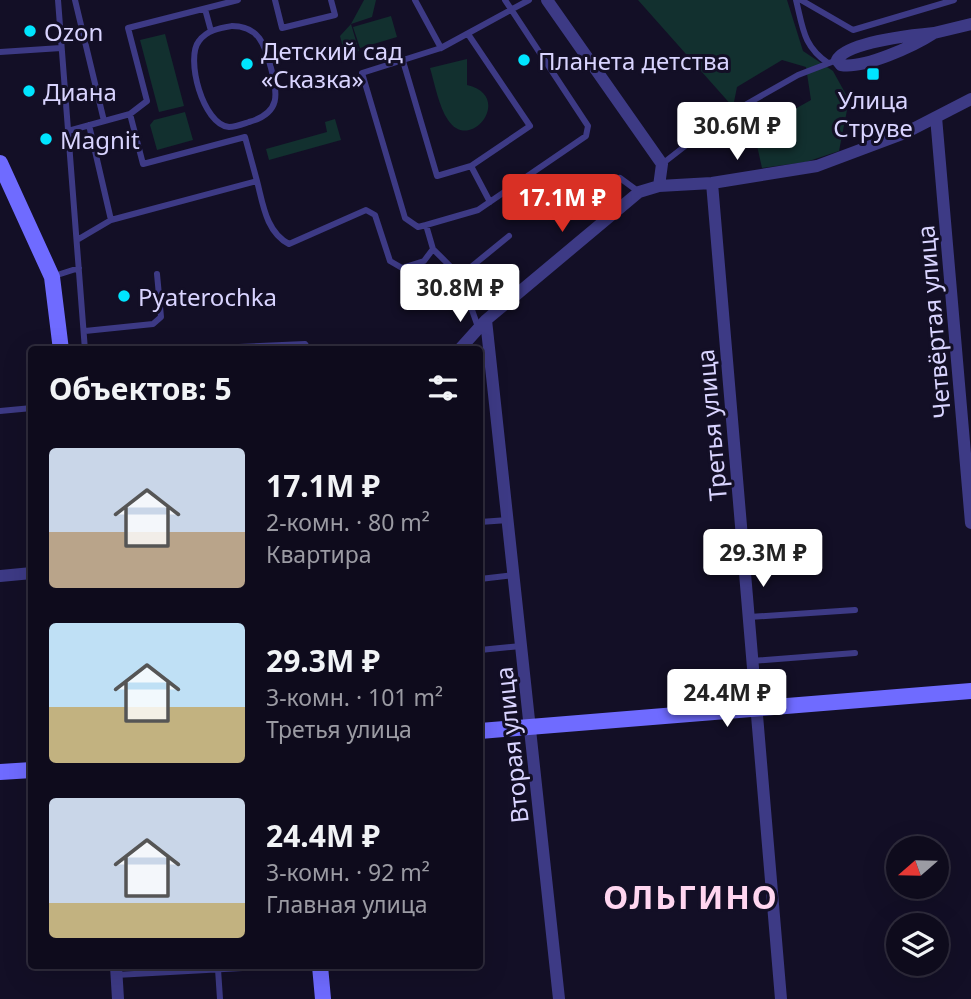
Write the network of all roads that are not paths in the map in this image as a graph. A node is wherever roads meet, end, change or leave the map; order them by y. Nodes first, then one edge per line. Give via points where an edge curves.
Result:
1 (60, 0) edge
2 (75, 0) edge
3 (239, 0) edge
4 (275, 0) edge
5 (331, 0) edge
6 (415, 0) edge
7 (505, 0) edge
8 (529, 0) edge
9 (547, 0) edge
10 (796, 0) edge
11 (801, 0) edge
12 (954, 0) edge
13 (205, 9) junction
14 (510, 11) junction
15 (971, 24) edge
16 (211, 30) junction
17 (468, 34) junction
18 (61, 48) junction
19 (441, 48) junction
20 (0, 52) edge
21 (403, 61) junction
22 (833, 62) junction
23 (971, 99) edge
24 (731, 113) dead end
25 (130, 114) junction
26 (936, 117) junction
27 (104, 121) junction
28 (89, 125) junction
29 (236, 126) junction
30 (68, 131) junction
31 (239, 139) junction
32 (689, 144) dead end
33 (0, 163) edge
34 (662, 164) junction
35 (471, 166) junction
36 (620, 178) dead end
37 (257, 181) junction
38 (712, 183) junction
39 (659, 186) junction
40 (639, 192) junction
41 (490, 202) junction
42 (111, 220) junction
43 (426, 225) junction
44 (509, 236) dead end
45 (77, 240) junction
46 (433, 249) junction
47 (79, 268) junction
48 (157, 274) dead end
49 (460, 276) junction
50 (52, 277) junction
51 (482, 324) junction
52 (85, 331) junction
53 (61, 346) edge
54 (86, 346) edge
55 (260, 346) edge
56 (307, 346) edge
57 (463, 346) edge
58 (28, 408) edge
59 (0, 411) edge
60 (508, 520) junction
61 (483, 522) edge
62 (971, 523) edge
63 (28, 573) edge
64 (514, 575) junction
65 (0, 576) edge
66 (483, 579) edge
67 (855, 610) dead end
68 (749, 617) junction
69 (521, 646) junction
70 (483, 650) edge
71 (855, 653) dead end
72 (752, 661) junction
73 (971, 691) edge
74 (756, 708) junction
75 (530, 727) junction
76 (483, 731) edge
77 (28, 770) edge
78 (0, 772) edge
79 (173, 969) edge
80 (218, 969) joint
81 (320, 969) edge
82 (116, 970) edge
83 (118, 999) edge
84 (220, 999) edge
85 (323, 999) edge
86 (559, 999) edge
87 (781, 999) edge

1 - 18 lane
2 - 27 lane
3 - 13 lane
4 - 5 lane via 282,28 335,15
6 - 19 lane
7 - 14 lane
8 - 14 lane
9 - 34 street
10 - 22 lane via 814,54
11 - 12 lane via 853,30
13 - 16 lane
13 - 25 lane via 128,29 147,101
14 - 17 lane
14 - 41 lane via 588,126 586,136
15 - 22 street via 934,33 876,59 845,66
16 - 29 lane via 196,45 194,63 209,115 223,126
16 - 29 lane via 250,29 261,39 269,58 277,90 274,104 260,119
17 - 19 lane
17 - 35 lane via 530,126
18 - 20 lane
18 - 30 lane
19 - 21 lane
21 - 35 lane via 437,176
21 - 43 lane via 362,73 405,218 418,227
22 - 24 lane via 798,75
23 - 26 street
25 - 27 lane
25 - 31 lane via 143,164
26 - 38 street via 817,166
26 - 62 street, Четвёртая улица
27 - 28 lane
28 - 30 lane
28 - 42 lane
29 - 31 lane
30 - 45 lane
31 - 37 lane via 245,138
32 - 34 lane
33 - 50 street
34 - 39 street
35 - 41 lane
36 - 40 lane
37 - 42 lane
37 - 46 lane via 266,219 289,244 366,210 375,215 390,261 402,268 424,261
38 - 39 street
38 - 68 street, Третья улица
39 - 40 street
40 - 51 street
41 - 43 lane
42 - 45 lane
43 - 46 lane
44 - 49 lane
45 - 47 lane
46 - 49 lane
47 - 50 lane
47 - 52 lane
48 - 52 lane via 161,317 153,324
49 - 51 lane
50 - 53 street
51 - 57 street
51 - 60 street, Вторая улица
52 - 54 lane
55 - 56 lane
58 - 59 lane
60 - 61 lane
60 - 64 street, Вторая улица
63 - 65 street
64 - 66 lane
64 - 69 street, Вторая улица
67 - 68 lane
68 - 72 street, Третья улица
69 - 70 lane
69 - 75 street, Вторая улица
71 - 72 lane
72 - 74 street, Третья улица
73 - 74 street
74 - 75 street
74 - 87 street, Третья улица
75 - 76 street
75 - 86 street, Вторая улица
77 - 78 street
79 - 80 lane
79 - 82 lane
80 - 84 lane
81 - 85 street
82 - 83 street

